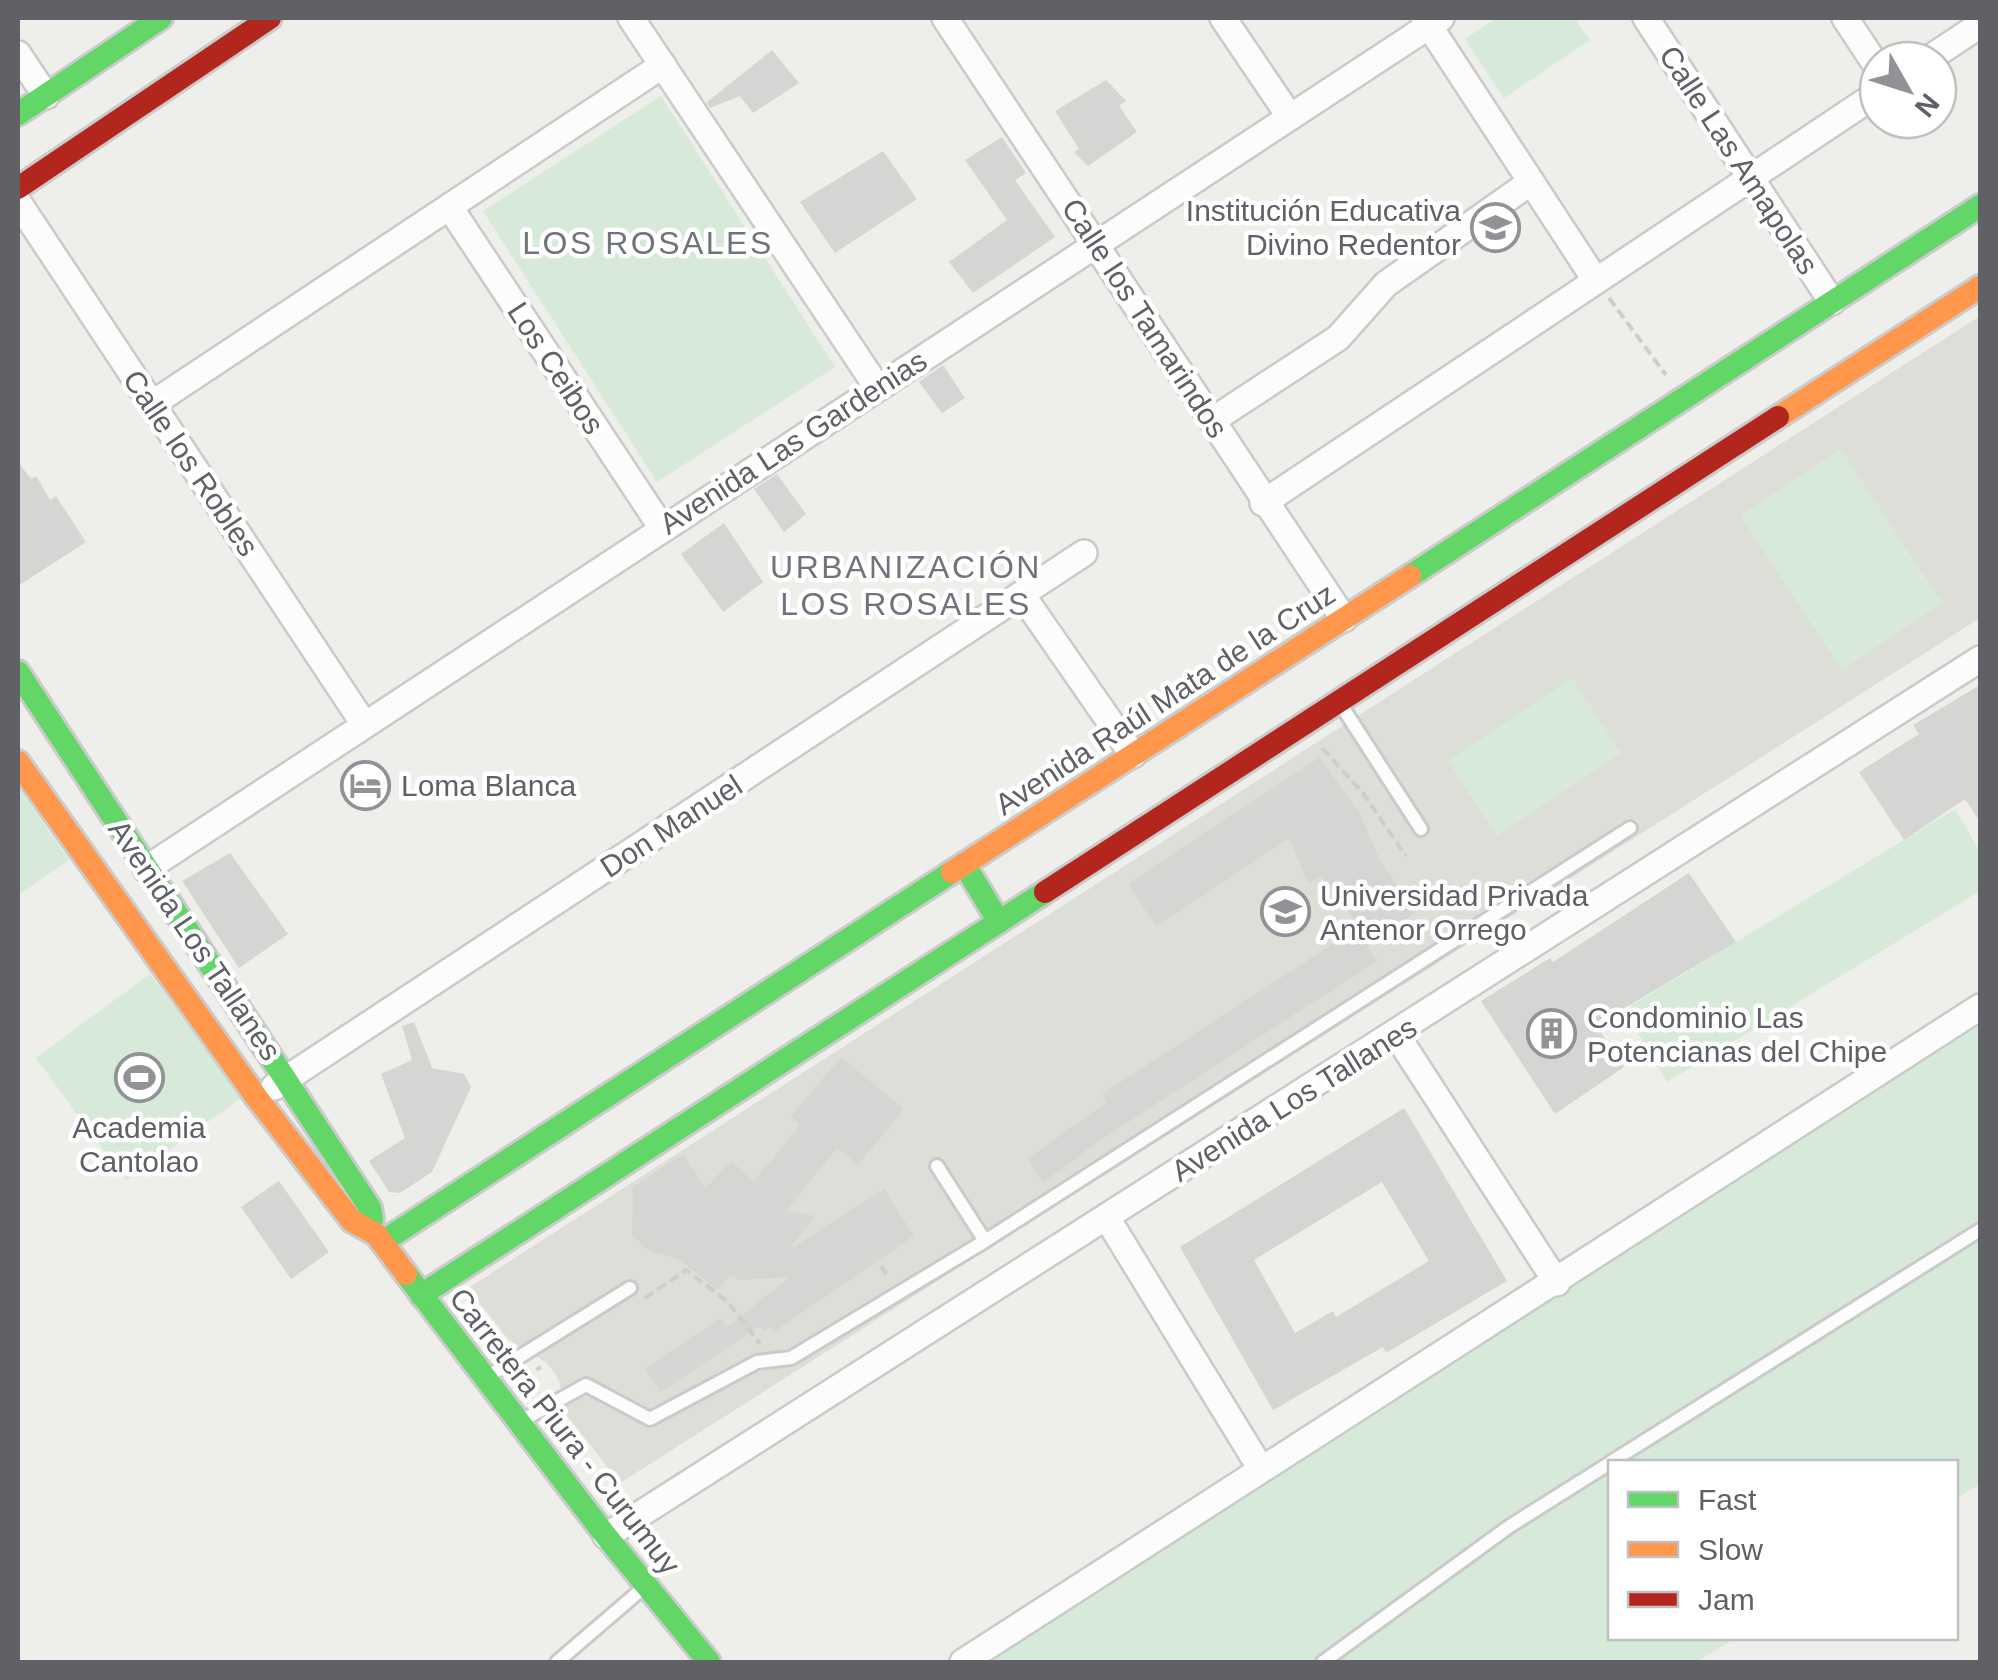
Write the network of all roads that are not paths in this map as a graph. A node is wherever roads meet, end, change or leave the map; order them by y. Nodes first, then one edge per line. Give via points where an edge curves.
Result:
1 (161, 18) edge
2 (270, 18) edge
3 (631, 18) edge
4 (944, 18) edge
5 (1224, 18) edge
6 (1646, 18) edge
7 (1845, 18) edge
8 (1431, 20) edge
9 (1980, 24) edge
10 (1860, 40) edge
11 (1956, 40) edge
12 (18, 54) edge
13 (663, 65) junction
14 (46, 96) junction
15 (1858, 106) edge
16 (18, 114) edge
17 (1290, 117) junction
18 (1751, 177) junction
19 (1531, 182) junction
20 (18, 188) edge
21 (18, 202) edge
22 (1980, 206) edge
23 (451, 209) junction
24 (1098, 245) junction
25 (1596, 281) junction
26 (1980, 287) edge
27 (1832, 302) junction
28 (878, 387) junction
29 (152, 404) junction
30 (1212, 420) junction
31 (1262, 503) junction
32 (662, 528) junction
33 (1084, 553) dead end
34 (1022, 596) junction
35 (1344, 619) junction
36 (1980, 660) edge
37 (18, 672) edge
38 (1339, 702) junction
39 (364, 724) junction
40 (1133, 755) junction
41 (18, 762) edge
42 (1630, 828) dead end
43 (1421, 829) dead end
44 (964, 864) junction
45 (146, 869) junction
46 (999, 922) junction
47 (1980, 1007) edge
48 (1396, 1034) junction
49 (288, 1078) junction
50 (257, 1098) junction
51 (937, 1166) dead end
52 (361, 1214) junction
53 (1107, 1218) junction
54 (1980, 1230) edge
55 (379, 1238) junction
56 (985, 1241) junction
57 (1557, 1283) junction
58 (630, 1288) dead end
59 (422, 1296) junction
60 (485, 1378) junction
61 (519, 1422) junction
62 (1616, 1460) edge
63 (1608, 1465) edge
64 (1261, 1468) junction
65 (606, 1536) junction
66 (646, 1586) junction
67 (557, 1662) edge
68 (709, 1662) edge
69 (963, 1662) edge
70 (1323, 1662) edge

1 - 14 main road
2 - 20 main road
3 - 13 street
4 - 24 street, Calle los Tamarindos
5 - 17 street
6 - 18 street, Calle Las Amapolas
7 - 10 street
8 - 17 street, Avenida Las Gardenias
8 - 19 street
9 - 11 street
12 - 14 street
13 - 23 street
13 - 28 street
14 - 16 main road
15 - 18 street
17 - 24 street, Avenida Las Gardenias
18 - 25 street
18 - 27 street, Calle Las Amapolas
19 - 25 street
19 - 30 street via 1386,284 1338,338
21 - 29 street, Calle los Robles
22 - 27 main road, Avenida Raúl Mata de la Cruz
23 - 29 street
23 - 32 street, Los Ceibos
24 - 28 street, Avenida Las Gardenias
24 - 30 street, Calle los Tamarindos
25 - 31 street
26 - 38 main road
27 - 35 main road, Avenida Raúl Mata de la Cruz
28 - 32 street, Avenida Las Gardenias
29 - 39 street, Calle los Robles
30 - 31 street, Calle los Tamarindos
31 - 35 street, Calle los Tamarindos
32 - 39 street, Avenida Las Gardenias
33 - 34 street, Don Manuel
34 - 40 street
34 - 49 street, Don Manuel
35 - 40 main road, Avenida Raúl Mata de la Cruz
36 - 48 street, Avenida Los Tallanes
37 - 45 main road, Avenida Los Tallanes
38 - 43 lane
38 - 46 main road
39 - 45 street, Avenida Las Gardenias
40 - 44 main road, Avenida Raúl Mata de la Cruz
41 - 50 main road, Avenida Los Tallanes
42 - 56 lane
44 - 46 main road
44 - 55 main road, Avenida Raúl Mata de la Cruz
45 - 49 main road, Avenida Los Tallanes
46 - 59 main road
47 - 57 street
48 - 53 street, Avenida Los Tallanes
48 - 57 street
49 - 50 street, Don Manuel
49 - 52 main road, Avenida Los Tallanes
50 - 52 main road, Avenida Los Tallanes
51 - 56 lane
52 - 55 main road, Carretera Piura - Curumuy
53 - 64 street
53 - 65 street, Avenida Los Tallanes
54 - 62 lane
55 - 59 main road, Carretera Piura - Curumuy
56 - 61 lane via 791,1358 757,1362 662,1416 640,1416 586,1384
57 - 64 street
58 - 60 lane
59 - 60 main road, Carretera Piura - Curumuy
60 - 61 main road, Carretera Piura - Curumuy
61 - 65 main road, Carretera Piura - Curumuy
63 - 70 lane via 1510,1526
64 - 69 street
65 - 66 main road, Carretera Piura - Curumuy
66 - 67 lane
66 - 68 main road, Carretera Piura - Curumuy

